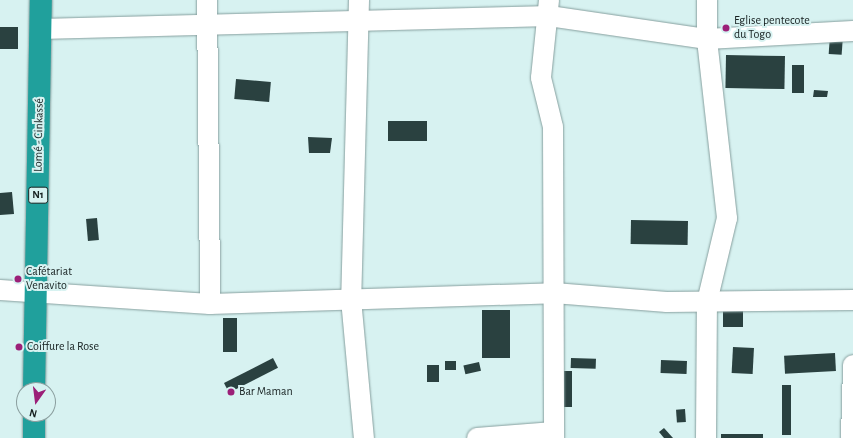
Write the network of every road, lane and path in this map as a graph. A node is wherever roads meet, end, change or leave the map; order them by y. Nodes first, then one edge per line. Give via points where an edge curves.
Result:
1 (41, 0) edge
2 (207, 0) edge
3 (707, 0) edge
4 (549, 8) edge
5 (359, 9) edge
6 (205, 22) junction
7 (40, 29) junction
8 (853, 31) edge
9 (707, 39) junction
10 (0, 290) edge
11 (36, 291) junction
12 (554, 293) junction
13 (351, 299) junction
14 (853, 300) edge
15 (707, 302) junction
16 (210, 304) junction
17 (853, 365) edge
18 (34, 382) edge
19 (34, 422) edge
20 (554, 435) edge
21 (34, 438) edge
22 (364, 438) edge
23 (477, 438) edge
24 (706, 438) edge
25 (851, 438) edge

1 - 7 highway, Lomé - Cinkassé / N1
2 - 6 street
3 - 9 street
4 - 5 street
4 - 9 street
4 - 12 street via 541,78 553,127
5 - 6 street
5 - 13 street
6 - 7 street
6 - 16 street
7 - 11 highway, Lomé - Cinkassé / N1
8 - 9 street
9 - 15 street via 727,218
10 - 11 street
11 - 16 street
11 - 18 highway, Lomé - Cinkassé / N1
12 - 13 street
12 - 15 street
12 - 20 street
13 - 16 street
13 - 22 street
14 - 15 street
15 - 24 street
17 - 25 street
19 - 21 highway
20 - 23 street

